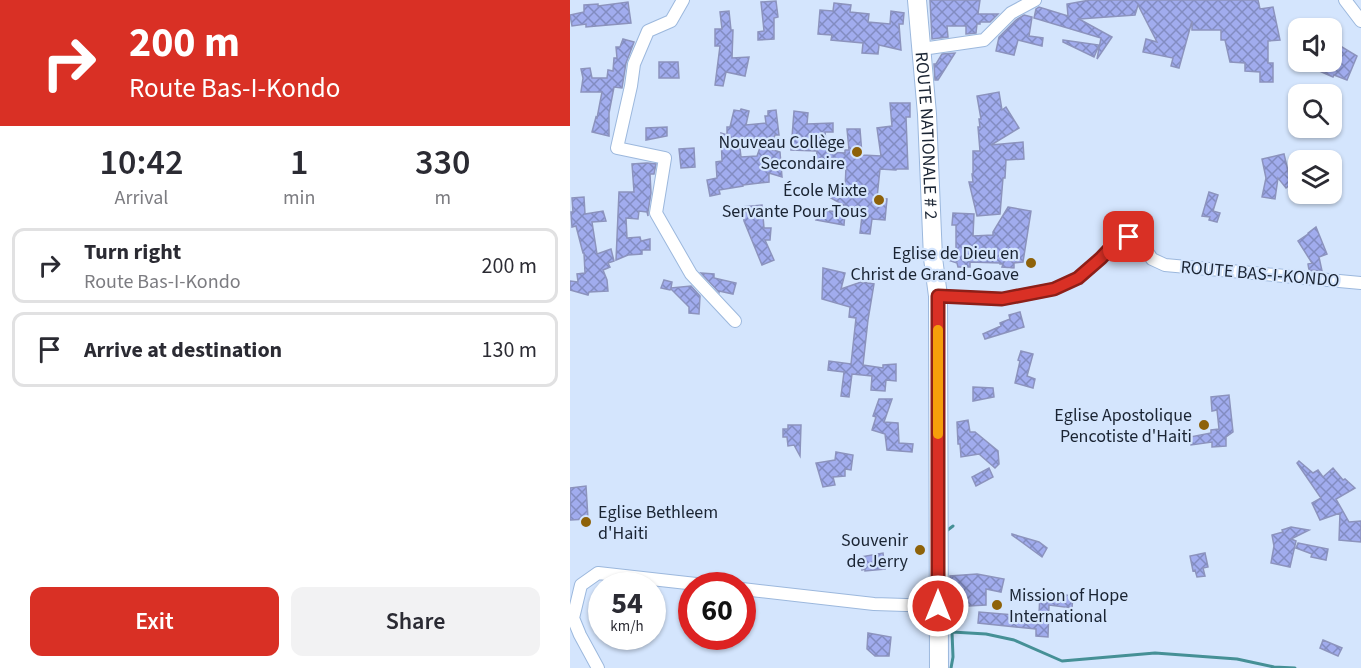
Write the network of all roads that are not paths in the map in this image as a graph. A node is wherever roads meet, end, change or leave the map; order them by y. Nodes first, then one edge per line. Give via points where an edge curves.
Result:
1 (683, 0) edge
2 (917, 0) edge
3 (1035, 0) edge
4 (1345, 0) edge
5 (1361, 21) edge
6 (922, 49) junction
7 (1361, 283) edge
8 (938, 296) junction
9 (735, 321) dead end
10 (678, 582) edge
11 (756, 591) edge
12 (938, 606) junction
13 (572, 619) edge
14 (598, 668) edge
15 (939, 668) edge

1 - 9 street via 671,21 648,31 634,64 617,148 665,158 656,213 691,274
2 - 6 main road, ROUTE NATIONALE # 2
3 - 6 street via 1011,13 984,40
4 - 5 street
6 - 8 main road, ROUTE NATIONALE # 2
7 - 8 street, ROUTE BAS-I-KONDO via 1165,265 1152,259 1140,241 1129,237 1118,240 1078,278 1054,289 1002,299
8 - 12 main road, ROUTE NATIONALE # 2
10 - 13 street via 598,573 581,585
11 - 12 street via 874,604
12 - 15 main road, ROUTE NATIONALE # 2
13 - 14 street

